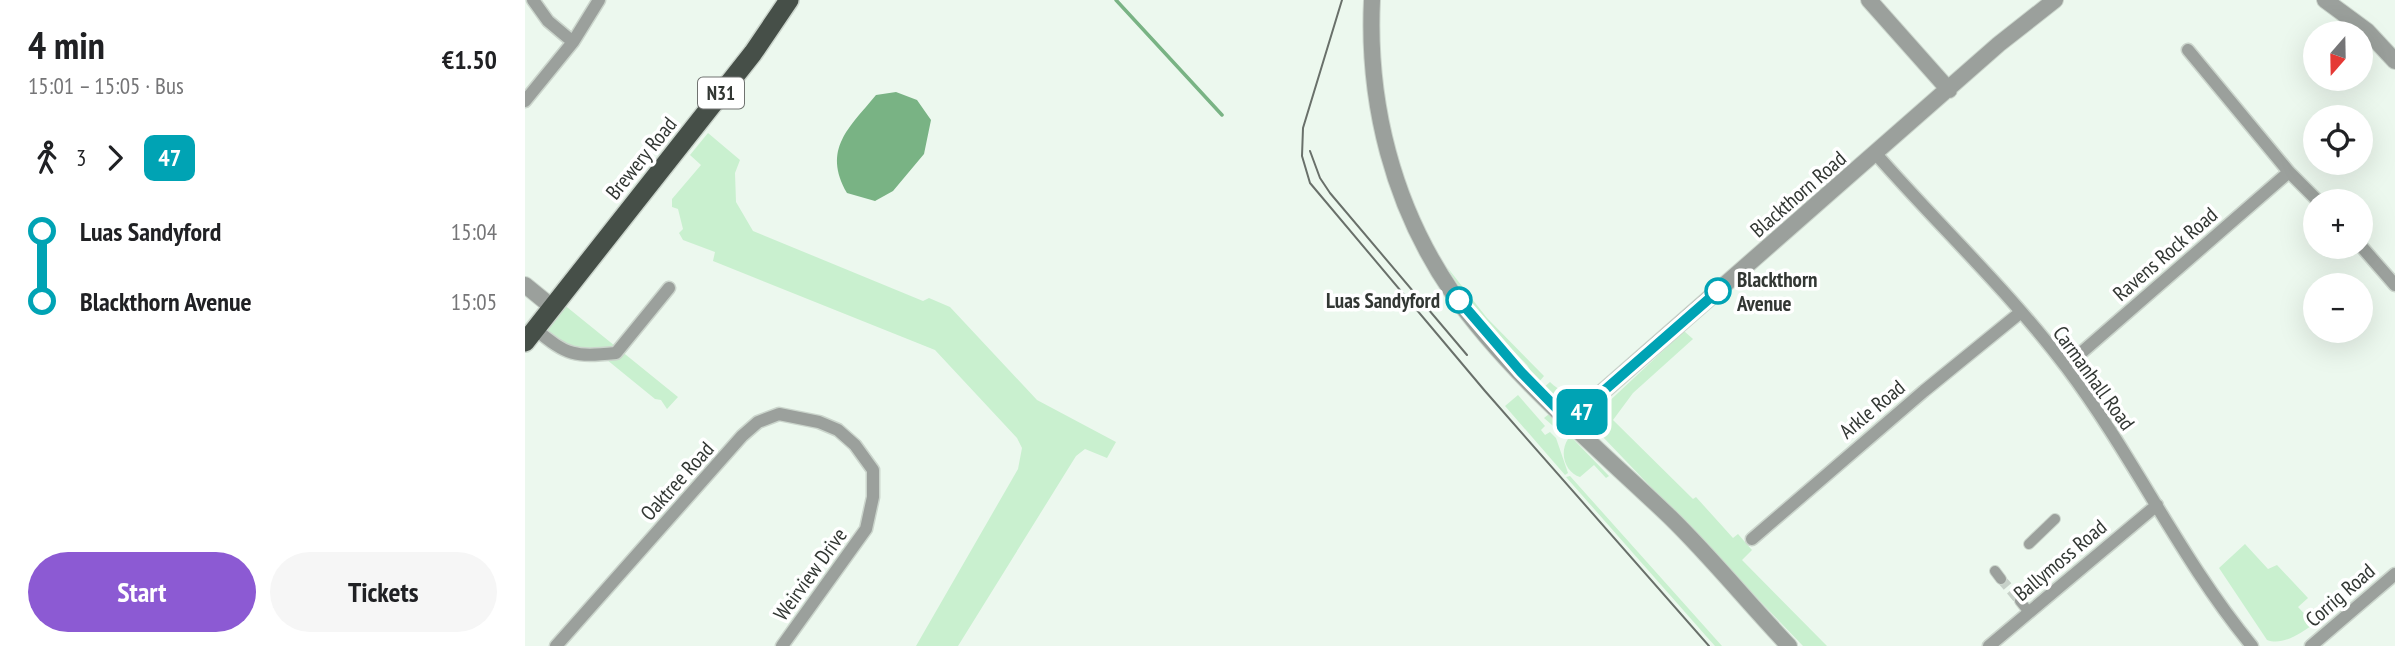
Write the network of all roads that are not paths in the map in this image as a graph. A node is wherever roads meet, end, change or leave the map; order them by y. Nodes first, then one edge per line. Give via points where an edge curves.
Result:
1 (533, 0) edge
2 (599, 0) edge
3 (789, 0) edge
4 (1372, 0) edge
5 (1869, 0) edge
6 (2055, 0) edge
7 (2325, 0) edge
8 (573, 42) junction
9 (2188, 50) dead end
10 (2395, 61) edge
11 (1949, 90) junction
12 (525, 101) edge
13 (1876, 154) junction
14 (2290, 172) junction
15 (2306, 189) edge
16 (2372, 259) edge
17 (525, 285) edge
18 (2395, 285) edge
19 (669, 288) dead end
20 (552, 307) junction
21 (2021, 312) junction
22 (530, 335) edge
23 (2066, 366) junction
24 (1571, 423) junction
25 (855, 445) joint
26 (2157, 505) junction
27 (2055, 519) dead end
28 (1752, 540) dead end
29 (2029, 544) dead end
30 (2395, 574) edge
31 (556, 646) edge
32 (782, 646) edge
33 (1789, 646) edge
34 (1989, 646) edge
35 (2252, 646) edge
36 (2311, 646) edge

1 - 8 street via 548,21
2 - 8 street
3 - 20 highway, Brewery Road / N31 via 753,53
4 - 24 street via 1374,92 1408,213 1452,292
5 - 11 street
6 - 11 street, Blackthorn Road
7 - 10 street via 2367,31
8 - 12 street
9 - 14 street
11 - 13 street, Blackthorn Road
13 - 21 street, Carmanhall Road
13 - 24 street, Blackthorn Road
14 - 15 street
14 - 23 street, Ravens Rock Road
16 - 18 street
17 - 20 street
19 - 22 street via 617,353 563,352
20 - 22 highway, Brewery Road / N31
21 - 23 street, Carmanhall Road
21 - 28 street, Arkle Road
23 - 26 street, Carmanhall Road
24 - 33 street via 1673,520
25 - 31 street, Oaktree Road via 838,430 818,422 779,414 758,422
25 - 32 street, Weirview Drive via 873,470 866,530
26 - 34 street, Ballymoss Road via 2024,606
26 - 35 street, Carmanhall Road
27 - 29 street
30 - 36 street, Corrig Road

